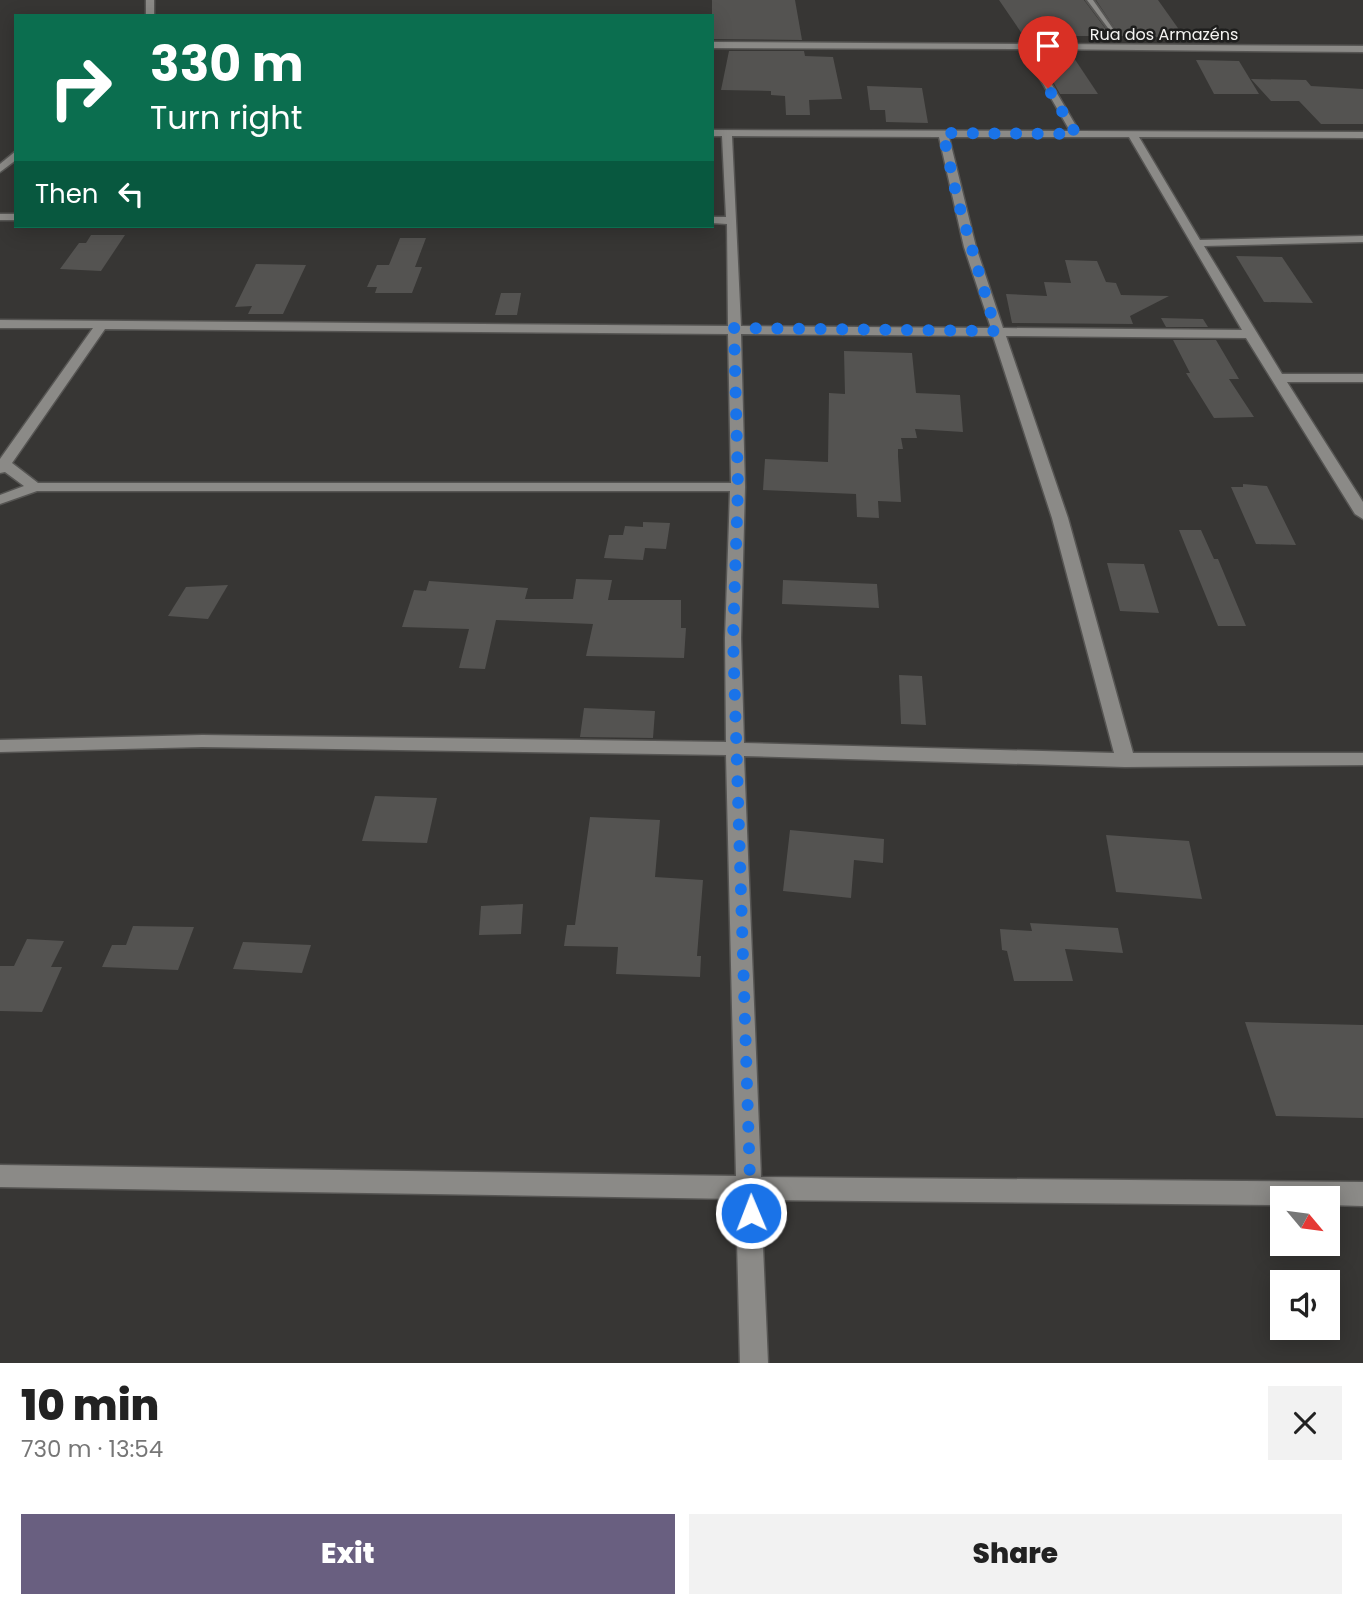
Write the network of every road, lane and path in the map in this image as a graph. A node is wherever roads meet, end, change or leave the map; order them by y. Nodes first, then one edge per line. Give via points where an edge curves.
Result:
1 (1090, 0) edge
2 (1116, 35) dead end
3 (714, 45) edge
4 (1026, 48) junction
5 (1363, 49) edge
6 (720, 133) edge
7 (943, 133) junction
8 (1076, 134) junction
9 (1132, 134) junction
10 (1363, 135) edge
11 (14, 156) edge
12 (0, 169) edge
13 (714, 220) edge
14 (732, 220) junction
15 (1363, 239) edge
16 (1198, 243) junction
17 (0, 324) edge
18 (102, 324) junction
19 (734, 328) junction
20 (996, 331) junction
21 (1250, 334) junction
22 (1277, 378) junction
23 (1363, 378) edge
24 (2, 466) edge
25 (35, 486) junction
26 (738, 487) junction
27 (0, 500) edge
28 (1363, 514) edge
29 (0, 746) edge
30 (736, 749) junction
31 (1363, 759) edge
32 (1125, 760) junction
33 (0, 1176) edge
34 (751, 1188) junction
35 (1363, 1194) edge
36 (754, 1363) edge

1 - 2 lane
3 - 4 street, Rua dos Armazéns
4 - 5 street, Rua dos Armazéns
4 - 8 street
6 - 7 street
6 - 14 street
7 - 8 street
7 - 20 street
8 - 9 street
9 - 10 street
9 - 16 street
11 - 12 street
13 - 14 street
14 - 19 street
15 - 16 street
16 - 21 street
17 - 18 street
18 - 19 street
18 - 24 street
19 - 20 street
19 - 26 street
20 - 21 street
20 - 32 street via 1060,518
21 - 22 street
22 - 23 street
22 - 28 street
24 - 25 street
25 - 26 street
25 - 27 street
26 - 30 street via 733,638
29 - 30 street via 202,741
30 - 32 street
30 - 34 street
31 - 32 street
33 - 34 street
34 - 35 street
34 - 36 street

